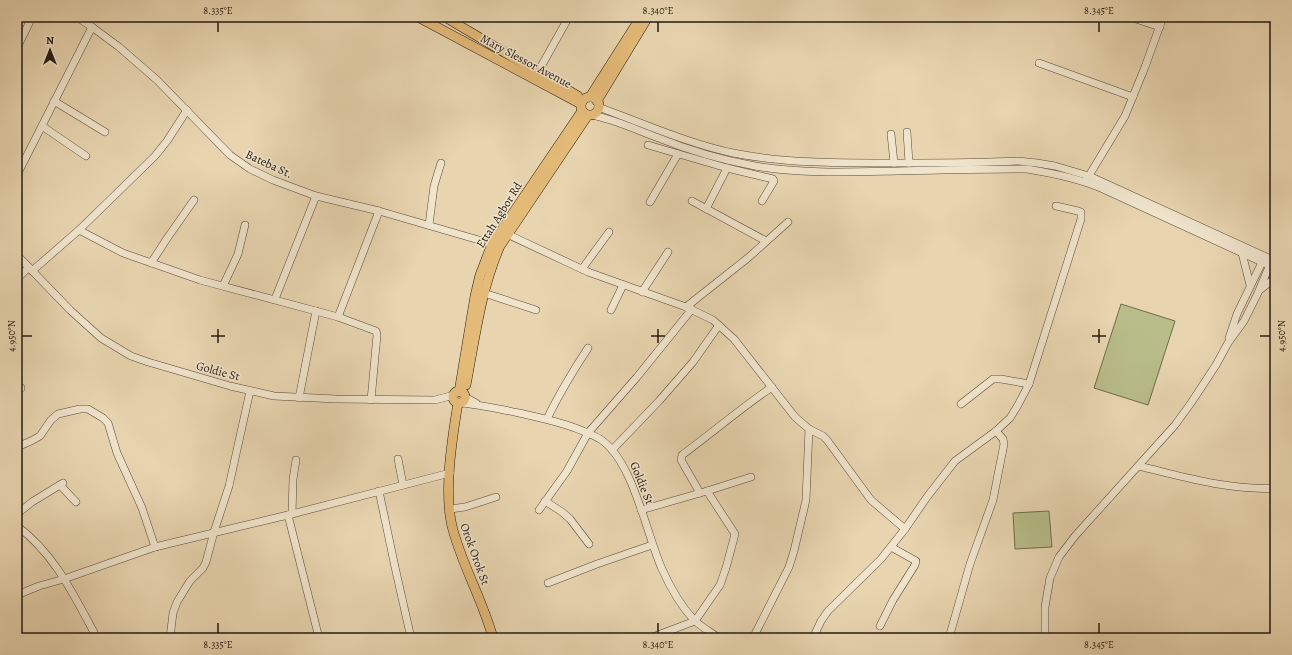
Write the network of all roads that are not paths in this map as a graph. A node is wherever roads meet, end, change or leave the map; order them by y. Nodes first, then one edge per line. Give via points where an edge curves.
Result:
1 (32, 17) edge
2 (76, 17) edge
3 (418, 17) edge
4 (445, 17) edge
5 (641, 17) edge
6 (648, 17) edge
7 (1130, 17) edge
8 (1163, 17) edge
9 (566, 22) dead end
10 (1160, 26) junction
11 (92, 27) junction
12 (17, 48) edge
13 (1039, 63) dead end
14 (538, 72) junction
15 (1133, 97) junction
16 (54, 101) junction
17 (589, 106) junction
18 (187, 110) junction
19 (42, 126) junction
20 (105, 132) dead end
21 (907, 132) dead end
22 (891, 134) dead end
23 (648, 145) dead end
24 (678, 154) junction
25 (86, 156) dead end
26 (441, 163) dead end
27 (894, 163) junction
28 (909, 163) junction
29 (727, 168) junction
30 (17, 175) edge
31 (1087, 179) junction
32 (316, 196) junction
33 (194, 200) dead end
34 (650, 202) dead end
35 (692, 202) dead end
36 (762, 202) dead end
37 (1056, 206) dead end
38 (706, 209) junction
39 (379, 211) junction
40 (788, 222) dead end
41 (245, 225) dead end
42 (429, 225) junction
43 (79, 230) junction
44 (610, 232) dead end
45 (507, 234) junction
46 (766, 241) junction
47 (496, 245) junction
48 (668, 252) dead end
49 (1242, 253) junction
50 (17, 255) edge
51 (1263, 259) junction
52 (151, 263) junction
53 (1273, 263) edge
54 (30, 269) junction
55 (582, 269) junction
56 (1275, 278) edge
57 (17, 279) edge
58 (623, 285) junction
59 (1250, 285) junction
60 (223, 286) junction
61 (1259, 290) junction
62 (642, 292) junction
63 (484, 293) junction
64 (275, 299) junction
65 (689, 308) junction
66 (536, 310) dead end
67 (611, 310) dead end
68 (316, 311) junction
69 (338, 317) junction
70 (719, 325) junction
71 (1228, 343) junction
72 (588, 348) dead end
73 (1029, 384) junction
74 (772, 387) junction
75 (250, 391) junction
76 (298, 398) junction
77 (460, 398) junction
78 (371, 400) junction
79 (961, 404) dead end
80 (547, 419) junction
81 (809, 429) junction
82 (996, 431) junction
83 (588, 433) junction
84 (17, 447) edge
85 (612, 450) junction
86 (398, 458) dead end
87 (296, 460) dead end
88 (1138, 466) junction
89 (450, 473) junction
90 (751, 476) dead end
91 (403, 485) junction
92 (1275, 488) edge
93 (379, 491) junction
94 (703, 492) junction
95 (496, 497) dead end
96 (545, 501) junction
97 (76, 502) dead end
98 (450, 508) junction
99 (539, 510) dead end
100 (641, 510) junction
101 (17, 514) edge
102 (290, 515) junction
103 (17, 526) edge
104 (905, 529) junction
105 (214, 532) junction
106 (589, 544) dead end
107 (652, 545) junction
108 (155, 547) junction
109 (891, 547) junction
110 (64, 579) junction
111 (548, 584) dead end
112 (17, 595) edge
113 (695, 621) junction
114 (880, 626) dead end
115 (97, 638) edge
116 (170, 638) edge
117 (319, 638) edge
118 (411, 638) edge
119 (493, 638) edge
120 (650, 638) edge
121 (719, 638) edge
122 (754, 638) edge
123 (813, 638) edge
124 (949, 638) edge
125 (1045, 638) edge

1 - 12 street
2 - 11 street, Bateba St.
3 - 17 main road, Mary Slessor Avenue
4 - 14 main road, Mary Slessor Avenue
5 - 17 main road
6 - 17 main road
7 - 10 street
8 - 10 street
9 - 14 street
10 - 15 street
11 - 16 street
11 - 18 street, Bateba St. via 157,80
13 - 15 street
14 - 17 main road, Mary Slessor Avenue
15 - 31 street via 1125,116
16 - 19 street
16 - 20 street
17 - 27 street via 623,115 678,138 739,154 777,160
17 - 31 street via 616,121 672,143 714,157 756,166 833,172 1027,169
17 - 45 main road, Ettah Agbor Rd
17 - 47 main road, Ettah Agbor Rd
18 - 32 street, Bateba St. via 243,165
18 - 43 street via 155,156
19 - 25 street
19 - 30 street
21 - 28 street
22 - 27 street
23 - 24 street
24 - 29 street
24 - 34 street
26 - 42 street via 434,186
27 - 28 street
28 - 31 street via 1018,161 1055,166
29 - 36 street via 773,179
29 - 38 street
31 - 49 street
31 - 51 street
32 - 39 street, Bateba St.
32 - 64 street
33 - 52 street
35 - 38 street
37 - 73 street via 1078,210 1082,216
38 - 46 street
39 - 42 street, Bateba St.
39 - 69 street
40 - 46 street
41 - 60 street via 238,254
42 - 47 street, Bateba St.
43 - 52 street
43 - 54 street
44 - 55 street
45 - 47 main road, Ettah Agbor Rd
45 - 55 street
46 - 65 street
47 - 63 main road, Ettah Agbor Rd
47 - 77 main road, Ettah Agbor Rd via 480,275 475,296
48 - 62 street
49 - 51 street
49 - 59 street
50 - 54 street, Goldie St
51 - 53 street
51 - 59 street
52 - 60 street
53 - 61 street
54 - 57 street
54 - 75 street, Goldie St via 70,310 116,348 148,362
55 - 58 street
56 - 61 street
58 - 62 street
58 - 67 street
59 - 71 street via 1232,325
60 - 64 street
61 - 71 street via 1244,320
62 - 65 street
63 - 66 street
63 - 77 main road, Ettah Agbor Rd
64 - 68 street
65 - 70 street
65 - 83 street via 637,378
68 - 69 street
68 - 76 street
69 - 78 street via 377,333
70 - 74 street via 734,339
70 - 85 street via 693,362
71 - 88 street via 1216,366 1175,425
72 - 80 street
73 - 79 street via 993,379
73 - 82 street via 1010,418
74 - 81 street via 795,417
74 - 94 street via 682,455 681,460
75 - 76 street, Goldie St
75 - 105 street via 229,486
76 - 78 street, Goldie St
77 - 78 street, Goldie St
77 - 80 street, Goldie St
77 - 89 main road, Orok Orok St
80 - 83 street, Goldie St
81 - 104 street via 827,440 871,500
81 - 122 street via 806,500 794,551
82 - 104 street via 954,461
82 - 124 street via 1004,444 993,500 970,564
83 - 85 street, Goldie St via 600,439
83 - 96 street via 567,471
84 - 108 street via 40,436 58,414 88,409 103,418 108,423 117,453 142,508
85 - 100 street, Goldie St via 624,467
86 - 91 street
87 - 102 street
88 - 92 street via 1234,486
88 - 125 street via 1075,536 1060,558 1050,583
89 - 91 street
89 - 98 main road, Orok Orok St
90 - 94 street
91 - 93 street
93 - 102 street
93 - 118 street
94 - 100 street
94 - 113 street via 735,536 720,585
95 - 98 street via 465,507
96 - 99 street
96 - 106 street via 570,519
97 - 101 street via 61,484
98 - 119 main road, Orok Orok St via 456,542
100 - 107 street, Goldie St
102 - 105 street
102 - 117 street
103 - 110 street via 46,552
104 - 109 street
105 - 108 street
105 - 116 street via 203,568 190,581 177,602
107 - 111 street
107 - 113 street, Goldie St via 670,585
108 - 110 street
109 - 114 street via 916,561
109 - 123 street via 828,611
110 - 112 street
110 - 115 street
113 - 120 street
113 - 121 street, Goldie St

